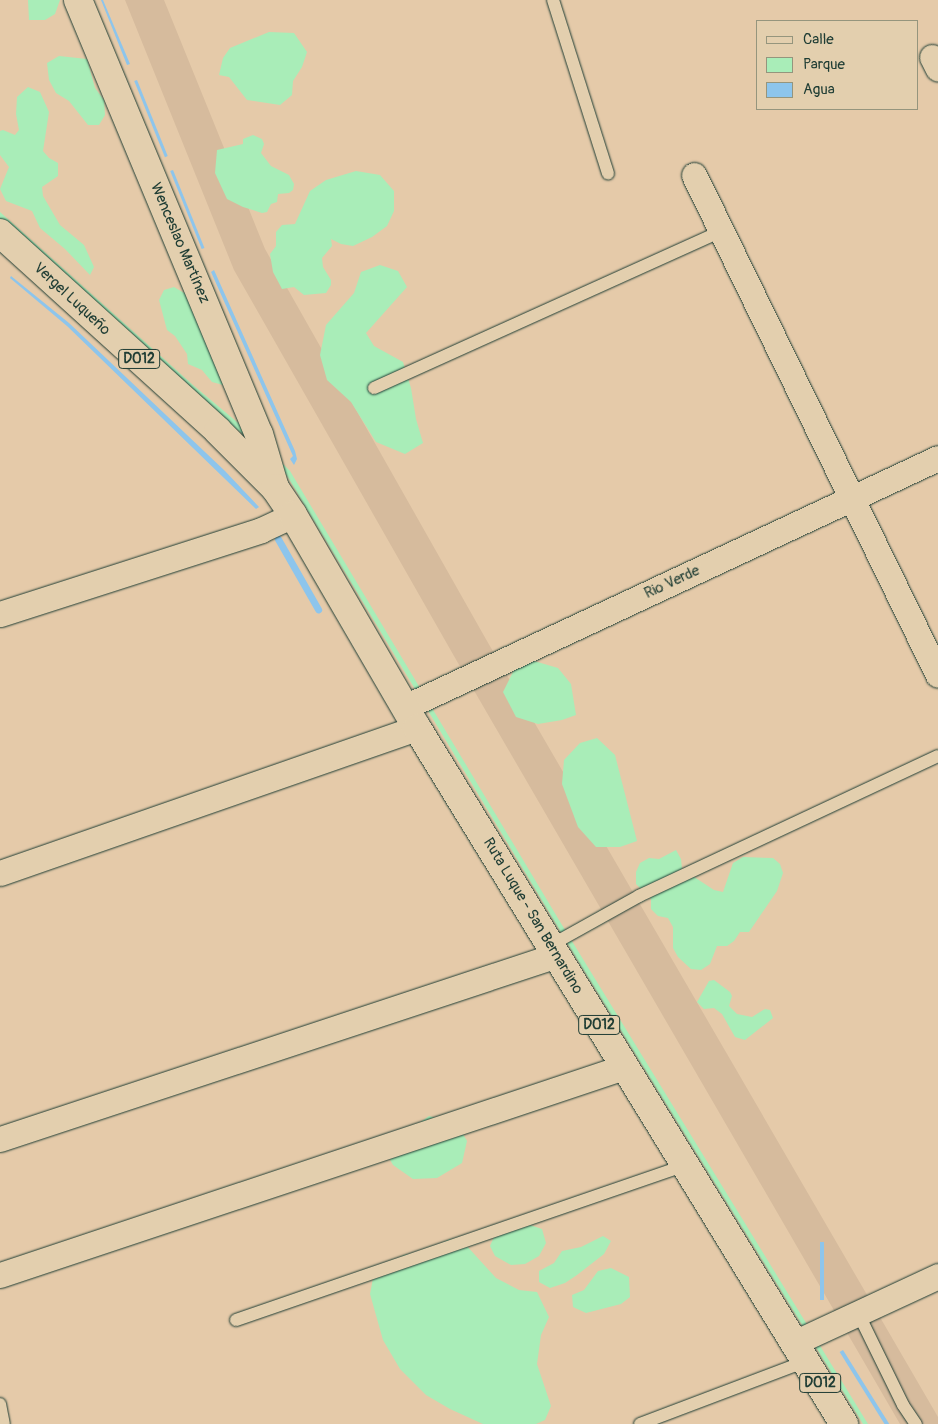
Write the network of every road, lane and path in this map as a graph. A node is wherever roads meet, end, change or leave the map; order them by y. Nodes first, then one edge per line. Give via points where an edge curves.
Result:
1 (78, 0) edge
2 (553, 0) edge
3 (608, 173) dead end
4 (694, 175) dead end
5 (721, 231) junction
6 (0, 233) edge
7 (374, 388) dead end
8 (938, 458) edge
9 (275, 488) junction
10 (852, 498) junction
11 (294, 515) junction
12 (0, 614) edge
13 (938, 675) edge
14 (411, 718) junction
15 (938, 756) edge
16 (0, 873) edge
17 (554, 950) junction
18 (624, 1067) junction
19 (0, 1139) edge
20 (685, 1165) junction
21 (0, 1275) edge
22 (938, 1276) edge
23 (858, 1313) junction
24 (236, 1320) dead end
25 (801, 1352) junction
26 (0, 1404) edge
27 (4, 1424) edge
28 (640, 1424) edge
29 (844, 1424) edge
30 (916, 1424) edge

1 - 9 main road, Wenceslao Martínez via 259,434
2 - 3 lane
4 - 5 street
5 - 7 lane
5 - 10 street
6 - 9 main road, Vergel Luqueño / D012 via 204,418
8 - 10 street, Rio Verde
9 - 11 main road, Ruta Luque - San Bernardino / D012
10 - 13 street
10 - 14 street, Rio Verde
11 - 12 street via 261,530
11 - 14 main road, Ruta Luque - San Bernardino / D012
14 - 16 street, Rio Verde
14 - 17 main road, Ruta Luque - San Bernardino / D012
15 - 17 lane via 639,896
17 - 18 main road, Ruta Luque - San Bernardino / D012
17 - 19 street
18 - 20 main road, Ruta Luque - San Bernardino / D012
18 - 21 street
20 - 24 lane
20 - 25 main road, Ruta Luque - San Bernardino / D012
22 - 23 street
23 - 25 street
23 - 30 lane via 903,1405
25 - 28 lane
25 - 29 main road, D012
26 - 27 lane

